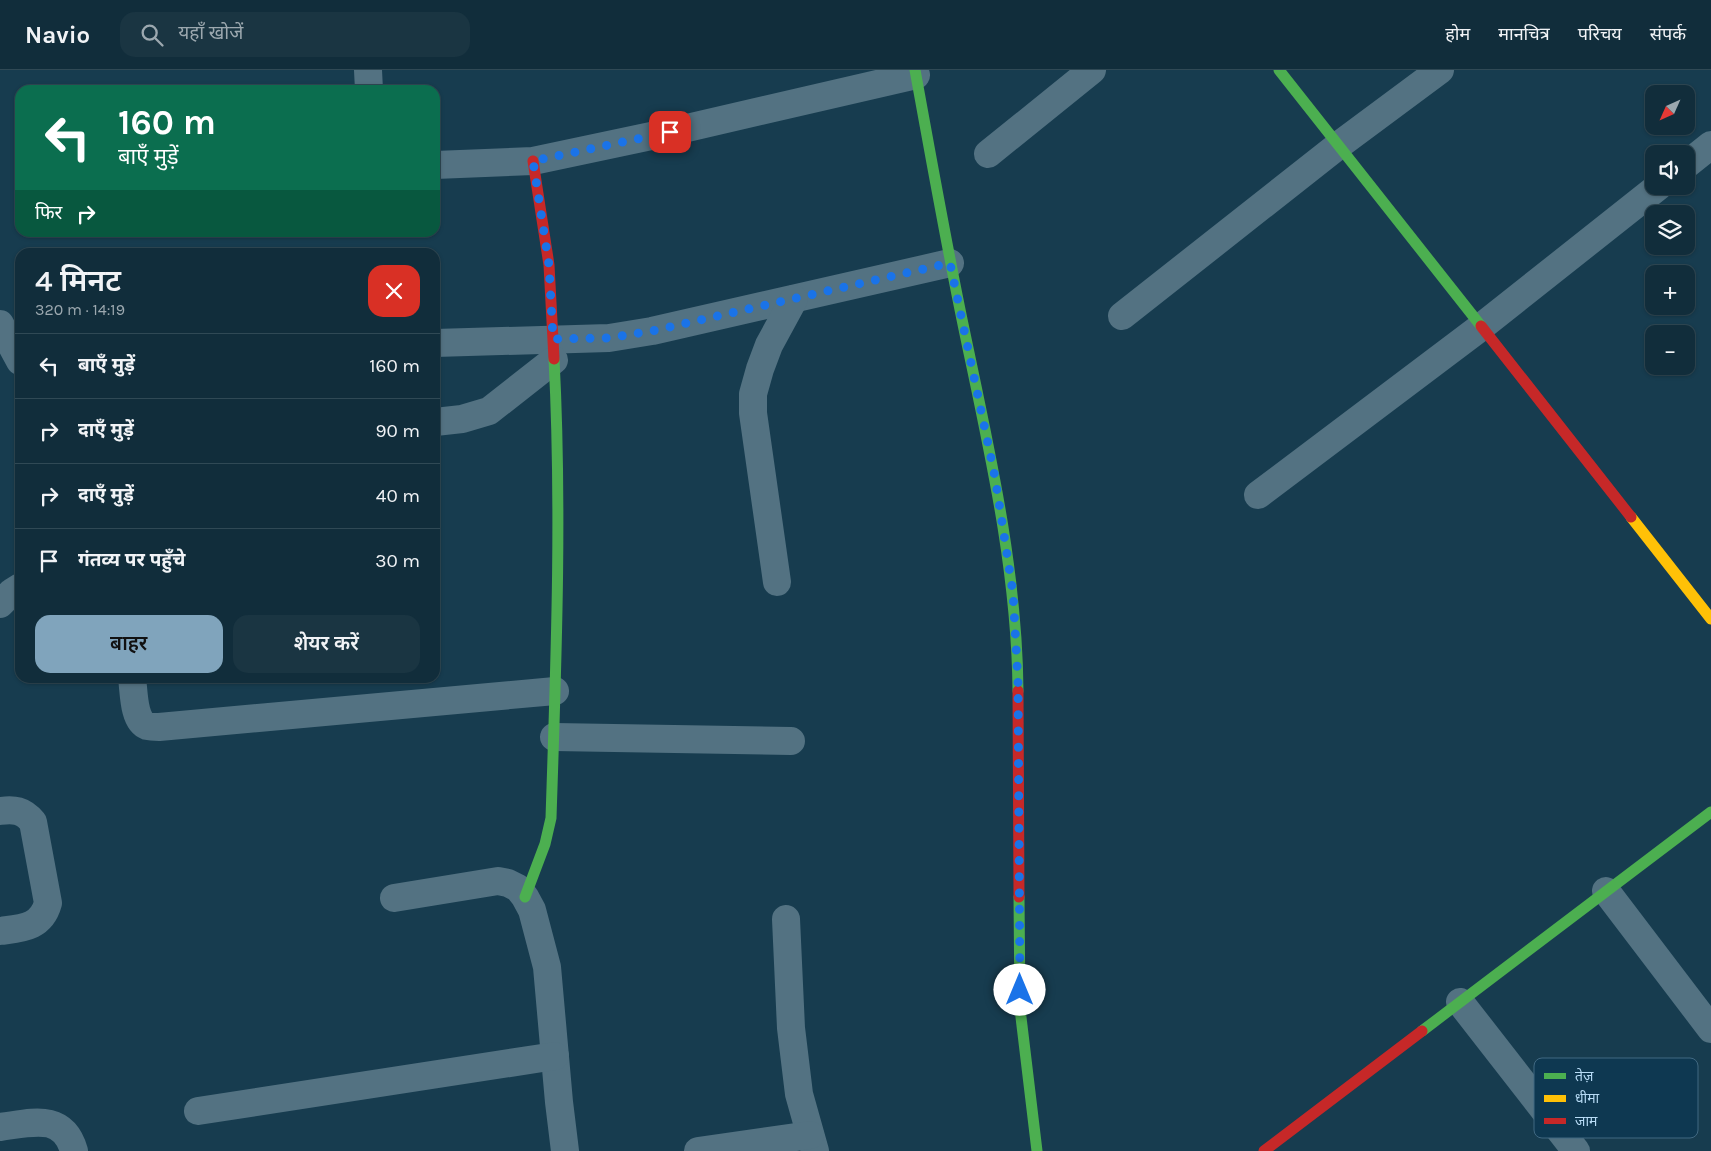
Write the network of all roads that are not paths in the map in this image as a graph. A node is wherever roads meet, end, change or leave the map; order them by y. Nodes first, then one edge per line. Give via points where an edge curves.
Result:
1 (368, 70) edge
2 (1092, 70) edge
3 (1279, 70) edge
4 (1440, 70) edge
5 (916, 73) edge
6 (369, 85) edge
7 (1711, 145) edge
8 (1338, 146) junction
9 (988, 154) dead end
10 (1695, 158) edge
11 (533, 161) junction
12 (440, 165) edge
13 (1648, 195) edge
14 (950, 263) junction
15 (794, 299) junction
16 (1122, 316) dead end
17 (0, 324) edge
18 (1481, 327) junction
19 (440, 343) edge
20 (554, 349) junction
21 (15, 352) edge
22 (440, 421) edge
23 (1258, 495) dead end
24 (777, 582) dead end
25 (15, 590) edge
26 (0, 604) edge
27 (1711, 619) edge
28 (133, 683) edge
29 (555, 691) junction
30 (554, 738) junction
31 (791, 741) dead end
32 (0, 811) edge
33 (1711, 812) edge
34 (1606, 891) junction
35 (525, 897) junction
36 (394, 898) dead end
37 (786, 919) dead end
38 (0, 931) edge
39 (1460, 1002) junction
40 (1711, 1029) edge
41 (555, 1056) junction
42 (1534, 1097) edge
43 (198, 1111) dead end
44 (0, 1127) edge
45 (1566, 1138) edge
46 (813, 1143) edge
47 (74, 1151) edge
48 (565, 1151) edge
49 (698, 1151) edge
50 (1037, 1151) edge
51 (1264, 1151) edge
52 (1576, 1151) edge

1 - 6 street
2 - 9 street
3 - 8 street
4 - 8 street
5 - 11 street
5 - 14 street
7 - 10 street
8 - 16 street
8 - 18 street
11 - 12 street
11 - 20 street via 549,265
13 - 18 street
14 - 15 street
14 - 50 street via 995,477 1013,593 1018,682 1020,1009
15 - 20 street
15 - 24 street via 769,345 753,394
17 - 21 street
18 - 23 street
18 - 27 street
19 - 20 street
20 - 22 street via 489,411
20 - 29 street via 558,438
25 - 26 street
28 - 29 street via 136,711 142,723 159,727
29 - 30 street
30 - 31 street
30 - 35 street via 546,844
32 - 38 street via 19,811 33,822 48,903 39,921
33 - 34 street
34 - 39 street
34 - 40 street
35 - 36 street via 518,888 498,881
35 - 41 street via 532,910 547,966
37 - 46 street via 791,1028 799,1094
39 - 42 street
39 - 51 street
41 - 43 street
41 - 48 street
44 - 47 street via 40,1122 51,1124 67,1135
45 - 52 street
46 - 49 street

